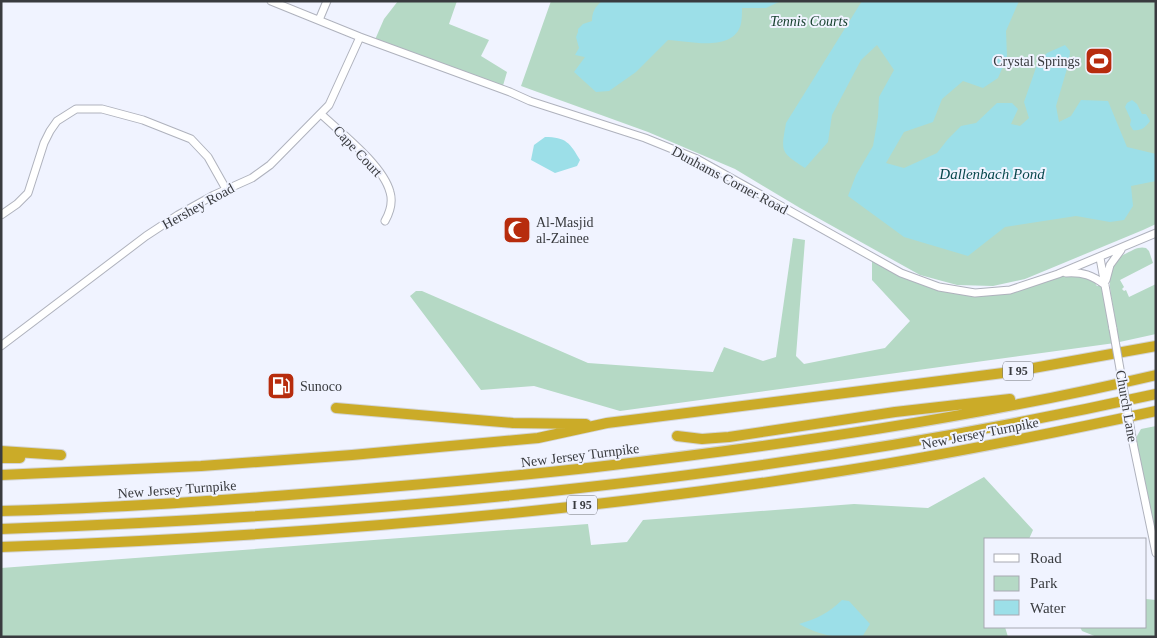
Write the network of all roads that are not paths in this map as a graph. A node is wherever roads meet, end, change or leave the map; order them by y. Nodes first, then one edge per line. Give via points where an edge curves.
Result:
1 (271, 1) edge
2 (327, 1) edge
3 (319, 20) junction
4 (360, 37) junction
5 (321, 114) junction
6 (226, 189) junction
7 (1, 215) edge
8 (385, 221) dead end
9 (1156, 233) edge
10 (1124, 248) junction
11 (1100, 258) junction
12 (1058, 274) junction
13 (1105, 285) junction
14 (1, 346) edge
15 (1156, 346) edge
16 (1156, 375) edge
17 (1085, 390) junction
18 (1156, 394) edge
19 (336, 408) dead end
20 (1156, 411) edge
21 (607, 424) junction
22 (677, 436) dead end
23 (1, 451) edge
24 (1, 458) edge
25 (1, 475) edge
26 (1, 511) edge
27 (1, 530) edge
28 (1, 547) edge
29 (1156, 554) edge

1 - 3 street, Dunhams Corner Road
2 - 3 street
3 - 4 street, Dunhams Corner Road
4 - 5 street, Hershey Road via 329,105
4 - 12 street, Dunhams Corner Road via 698,159 919,281 958,291 993,292 1026,286
5 - 6 street, Hershey Road via 270,166
5 - 8 street, Cape Court via 375,166 385,180 391,203
6 - 7 street via 208,157 191,139 143,120 102,109 76,109 57,120 50,131 28,193
6 - 14 street, Hershey Road via 146,236
9 - 10 street, Dunhams Corner Road
10 - 11 street, Dunhams Corner Road
10 - 13 street via 1110,265
11 - 12 street, Dunhams Corner Road
11 - 13 street, Church Lane
12 - 13 street via 1081,272
13 - 29 street, Church Lane, bridge
15 - 21 highway, New Jersey Turnpike / I 95 via 1011,372
16 - 17 highway, New Jersey Turnpike / I 95
17 - 22 highway via 904,411 723,438
17 - 26 highway, New Jersey Turnpike / I 95 via 818,438 541,473 200,502
18 - 27 highway, New Jersey Turnpike / I 95 via 933,439 578,488 354,510
19 - 21 highway via 513,423
20 - 28 highway, New Jersey Turnpike / I 95 via 878,465 625,500 346,527
21 - 25 highway, New Jersey Turnpike / I 95 via 538,438 458,446 201,466
23 - 24 highway via 60,455

